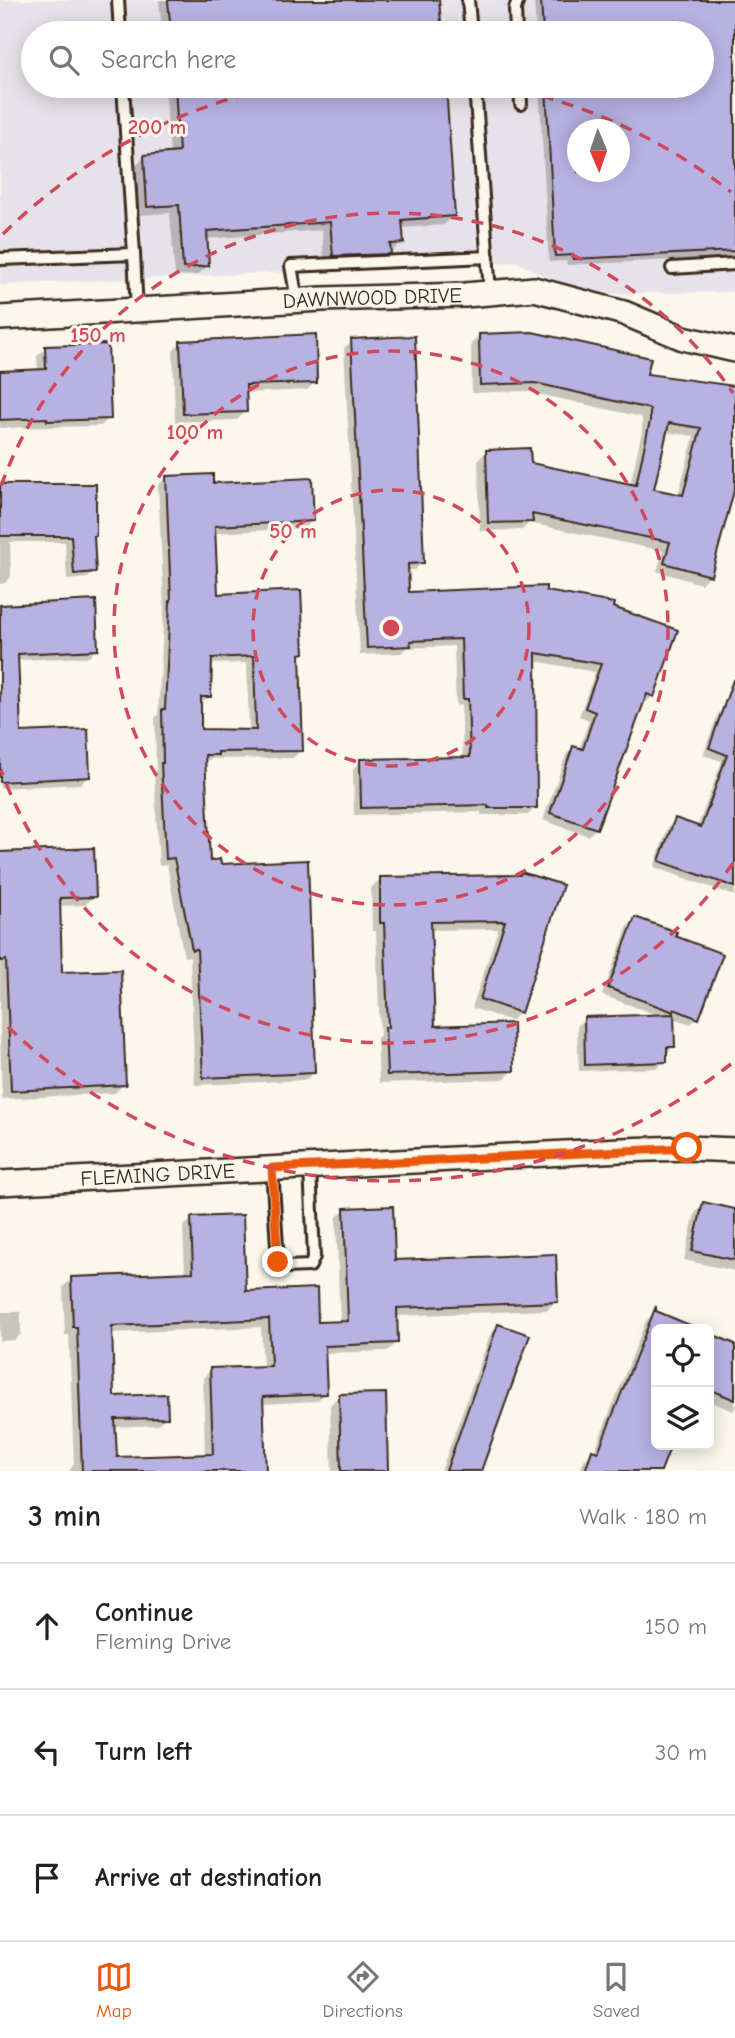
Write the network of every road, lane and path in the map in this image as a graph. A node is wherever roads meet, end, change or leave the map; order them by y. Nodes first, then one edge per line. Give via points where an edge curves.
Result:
1 (118, 0) edge
2 (468, 0) edge
3 (518, 0) edge
4 (119, 21) edge
5 (470, 21) edge
6 (516, 21) edge
7 (124, 98) edge
8 (476, 98) edge
9 (521, 98) edge
10 (521, 104) dead end
11 (134, 254) junction
12 (488, 257) junction
13 (0, 259) edge
14 (735, 264) edge
15 (672, 268) dead end
16 (490, 293) junction
17 (297, 301) junction
18 (137, 310) junction
19 (0, 318) edge
20 (735, 350) edge
21 (735, 1150) edge
22 (310, 1167) junction
23 (272, 1168) junction
24 (0, 1183) edge

1 - 4 lane
2 - 5 lane
3 - 6 lane
7 - 11 lane
8 - 12 lane
9 - 10 lane
11 - 13 lane
11 - 18 lane
12 - 16 lane
12 - 17 lane via 291,265
14 - 15 lane
16 - 17 street, DAWNWOOD DRIVE
16 - 20 street, DAWNWOOD DRIVE via 534,289 624,313 682,338
17 - 18 street, DAWNWOOD DRIVE
18 - 19 street, DAWNWOOD DRIVE
21 - 22 street, FLEMING DRIVE via 687,1148
22 - 23 street, FLEMING DRIVE
22 - 23 lane via 314,1257 310,1266 297,1267 278,1262
23 - 24 street, FLEMING DRIVE

